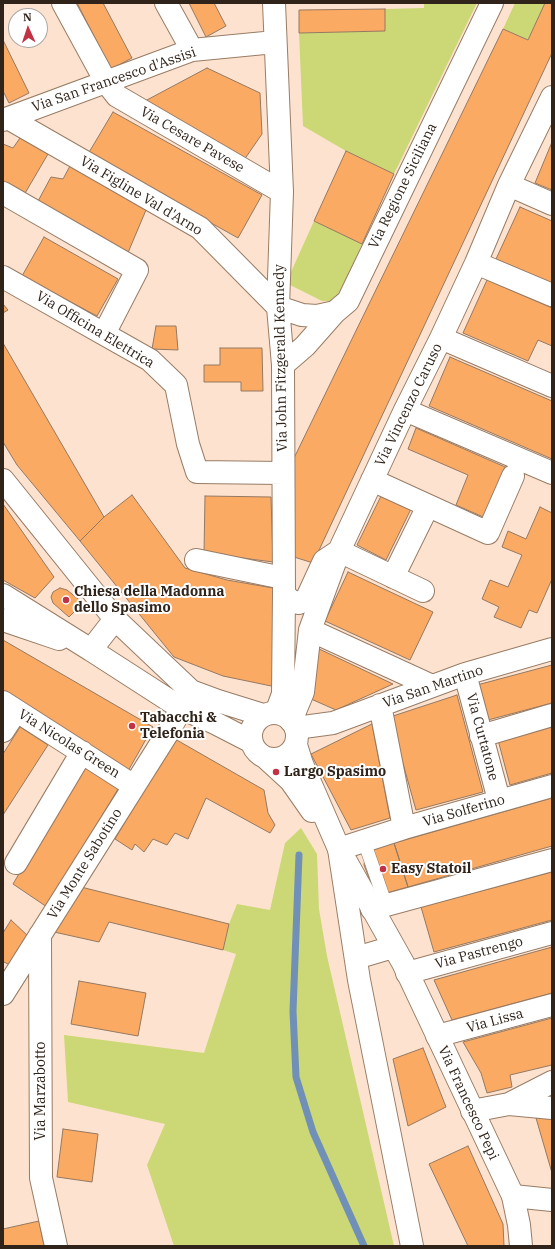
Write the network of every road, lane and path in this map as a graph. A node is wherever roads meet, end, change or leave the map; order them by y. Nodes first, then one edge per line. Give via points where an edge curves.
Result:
1 (62, 3) edge
2 (166, 3) edge
3 (274, 3) edge
4 (492, 3) edge
5 (275, 42) junction
6 (192, 50) junction
7 (106, 82) junction
8 (552, 97) edge
9 (6, 119) edge
10 (547, 121) edge
11 (509, 185) junction
12 (282, 192) junction
13 (3, 193) edge
14 (552, 204) edge
15 (476, 262) junction
16 (3, 276) edge
17 (552, 295) edge
18 (278, 307) junction
19 (335, 312) junction
20 (104, 334) junction
21 (442, 338) junction
22 (283, 365) junction
23 (552, 386) edge
24 (405, 410) junction
25 (283, 473) junction
26 (552, 473) edge
27 (513, 476) dead end
28 (3, 480) edge
29 (372, 480) junction
30 (428, 506) junction
31 (339, 551) junction
32 (196, 560) dead end
33 (393, 577) junction
34 (284, 586) junction
35 (423, 591) dead end
36 (6, 602) edge
37 (115, 619) junction
38 (3, 620) edge
39 (310, 630) junction
40 (552, 649) edge
41 (91, 650) junction
42 (464, 674) junction
43 (432, 686) junction
44 (186, 699) junction
45 (380, 705) junction
46 (10, 707) edge
47 (552, 715) edge
48 (289, 725) junction
49 (3, 731) edge
50 (481, 736) junction
51 (250, 741) junction
52 (82, 752) junction
53 (267, 759) junction
54 (134, 786) junction
55 (552, 786) edge
56 (499, 800) junction
57 (404, 828) junction
58 (370, 839) junction
59 (339, 849) junction
60 (552, 860) edge
61 (16, 863) dead end
62 (379, 907) junction
63 (552, 934) edge
64 (40, 935) junction
65 (356, 958) junction
66 (401, 961) junction
67 (3, 994) edge
68 (552, 1005) edge
69 (437, 1036) junction
70 (552, 1082) edge
71 (509, 1104) junction
72 (552, 1108) edge
73 (472, 1111) junction
74 (513, 1196) junction
75 (552, 1200) edge
76 (519, 1225) junction
77 (56, 1246) edge
78 (412, 1246) edge
79 (521, 1246) edge
80 (529, 1246) edge

1 - 7 street, Via Cesare Pavese
2 - 6 street
3 - 5 street, Via John Fitzgerald Kennedy
4 - 19 street, Via Regione Siciliana via 348,301
5 - 6 street, Via San Francesco d'Assisi
5 - 12 street, Via John Fitzgerald Kennedy
6 - 7 street, Via San Francesco d'Assisi
7 - 9 street, Via San Francesco d'Assisi
7 - 12 street, Via Cesare Pavese via 116,96
8 - 10 street, Via Vincenzo Caruso
9 - 18 street, Via Figline Val d'Arno via 200,228
10 - 11 street, Via Vincenzo Caruso
11 - 14 street
11 - 15 street, Via Vincenzo Caruso
12 - 18 street, Via John Fitzgerald Kennedy
13 - 20 street via 137,270
15 - 17 street
15 - 21 street, Via Vincenzo Caruso
16 - 20 street, Via Officina Elettrica
18 - 19 street via 302,315 317,316
18 - 22 street, Via John Fitzgerald Kennedy
19 - 22 street, Via Regione Siciliana via 305,346
20 - 25 street, Via Officina Elettrica via 150,360 176,385 188,444 198,472
21 - 23 street
21 - 24 street, Via Vincenzo Caruso
22 - 25 street, Via John Fitzgerald Kennedy
24 - 26 street
24 - 29 street, Via Vincenzo Caruso
25 - 34 street, Via John Fitzgerald Kennedy
27 - 30 street via 488,533
28 - 37 street
29 - 30 street
29 - 31 street, Via Vincenzo Caruso
30 - 33 street
31 - 33 street
31 - 34 street via 324,561 306,600 299,603 291,601
31 - 39 street, Via Vincenzo Caruso
32 - 34 street
33 - 35 street
34 - 48 street, Via John Fitzgerald Kennedy via 283,694
36 - 41 street
37 - 41 street
37 - 44 street
38 - 41 street
39 - 43 street
39 - 48 street, Via Vincenzo Caruso via 303,692
40 - 42 street, Via San Martino
41 - 44 street
42 - 43 street, Via San Martino
42 - 50 street, Via Curtatone
43 - 45 street, Via San Martino
44 - 48 street via 218,701
44 - 51 street via 215,723
44 - 54 street, Via Monte Sabotino
45 - 48 street, Via San Martino via 333,722
45 - 57 street
46 - 49 street
46 - 52 street, Via Nicolas Green
47 - 50 street
48 - 51 street via 257,720 252,726
48 - 53 street via 287,756 281,759
48 - 59 street via 302,764
50 - 56 street, Via Curtatone
51 - 53 street via 256,753
52 - 54 street, Via Nicolas Green
52 - 61 street
53 - 59 street via 291,782
54 - 64 street, Via Monte Sabotino
55 - 56 street, Via Solferino
56 - 57 street, Via Solferino
57 - 58 street, Via Solferino
58 - 59 street, Via Solferino
58 - 62 lane
59 - 62 street, Via Francesco Pepi
59 - 65 street
60 - 62 street
62 - 66 street, Via Francesco Pepi
63 - 66 street, Via Pastrengo
64 - 67 street, Via Monte Sabotino
64 - 77 street, Via Marzabotto via 41,1178
65 - 66 street, Via Pastrengo
65 - 78 street
66 - 69 street, Via Francesco Pepi
68 - 69 street, Via Lissa
69 - 73 street, Via Francesco Pepi
70 - 71 street
71 - 72 street
71 - 73 street
73 - 74 street, Via Francesco Pepi
74 - 75 street
74 - 76 street, Via Francesco Pepi
76 - 79 street, Via Francesco Pepi
76 - 80 lane

